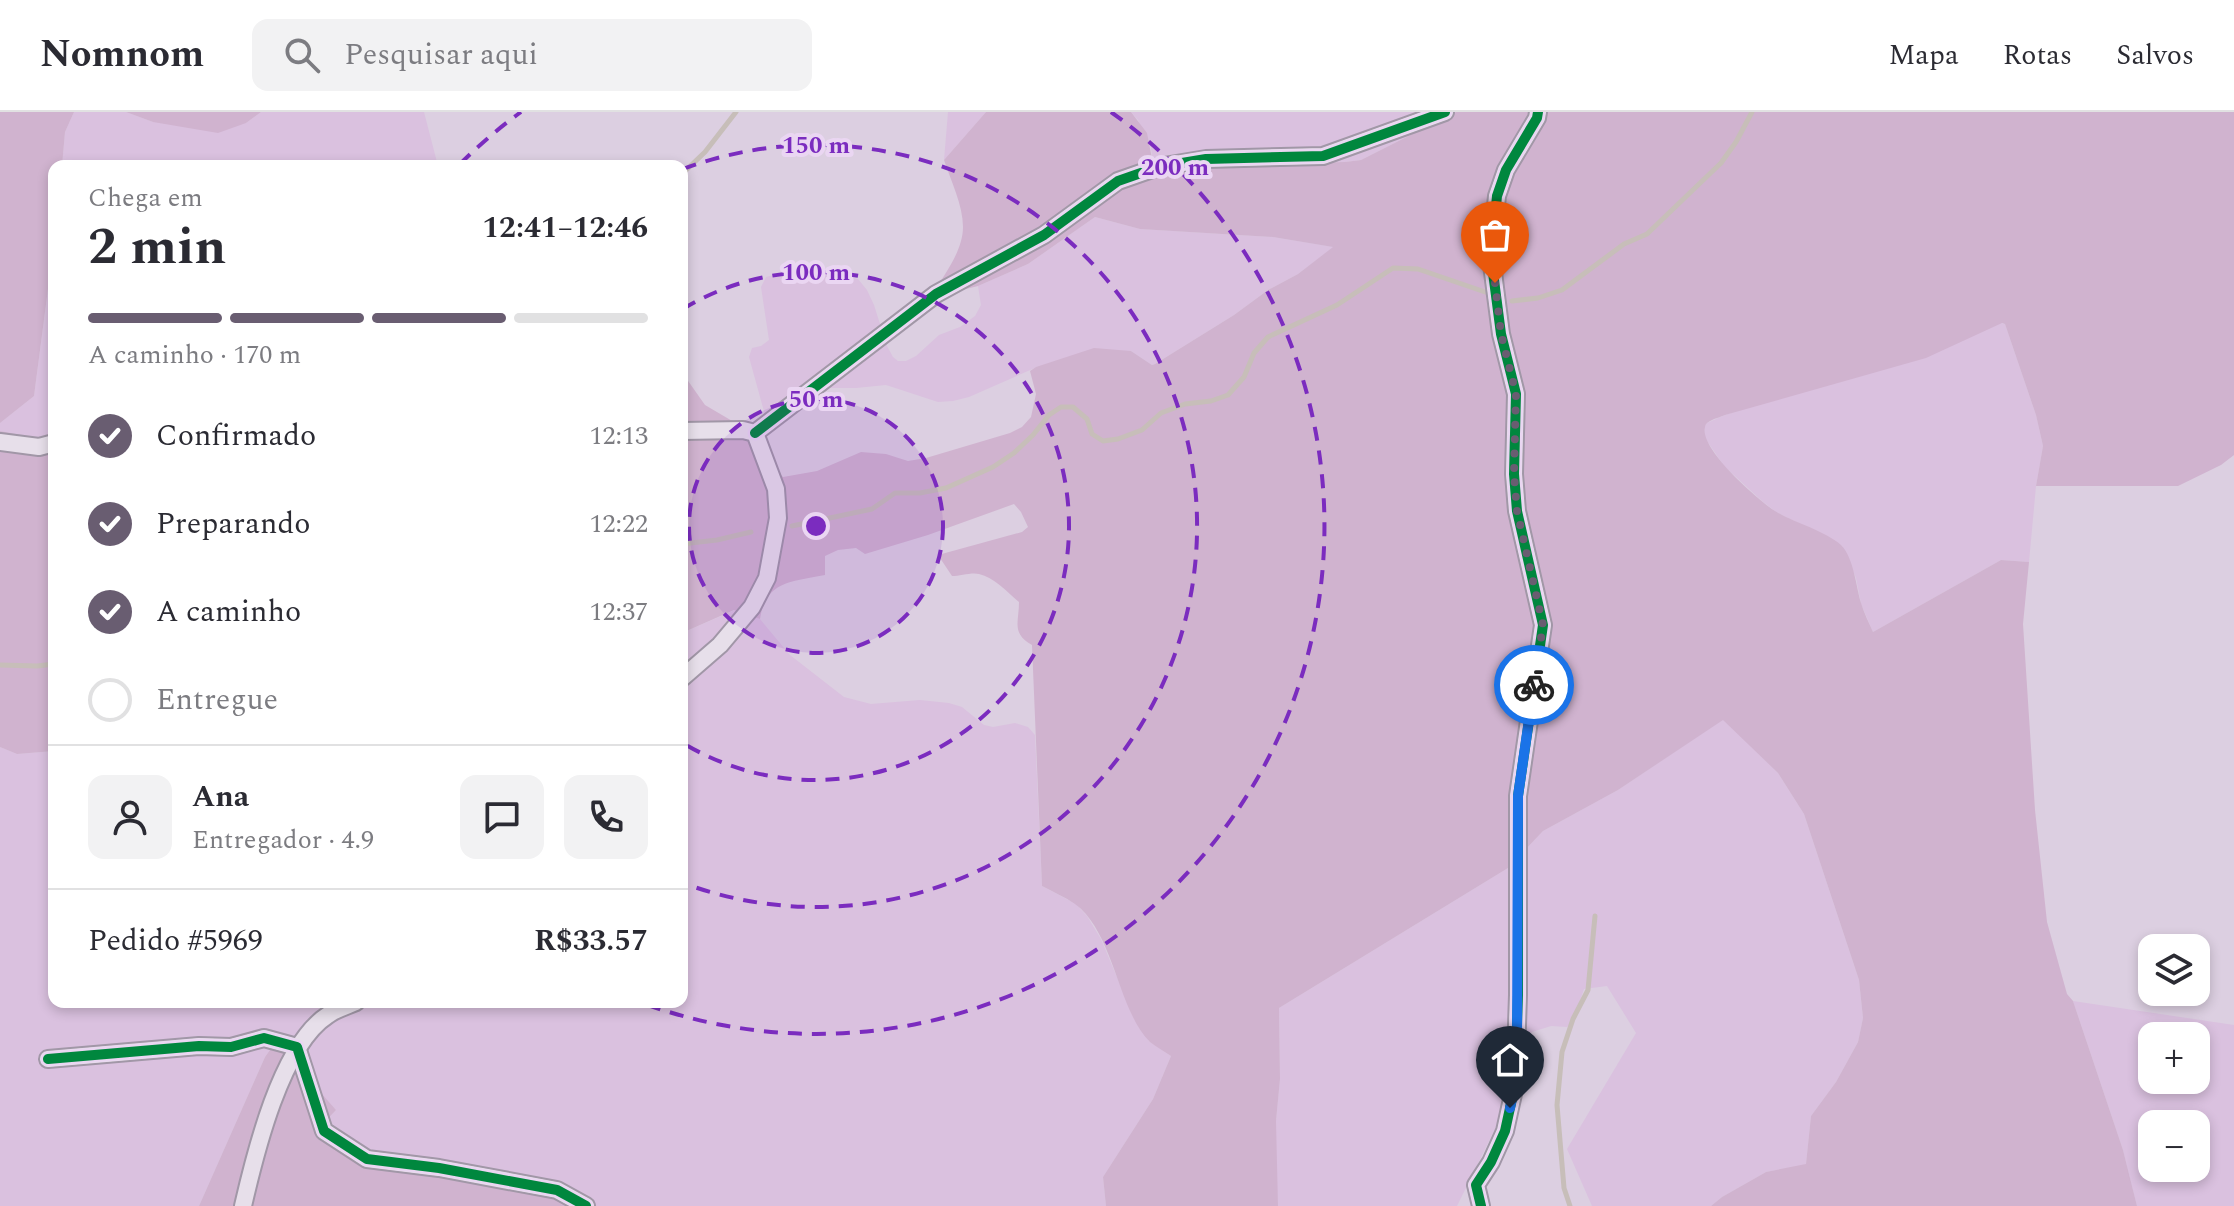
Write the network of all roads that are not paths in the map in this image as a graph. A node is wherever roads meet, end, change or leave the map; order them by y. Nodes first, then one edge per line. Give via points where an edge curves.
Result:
1 (1445, 112) edge
2 (1538, 112) edge
3 (688, 431) edge
4 (755, 433) junction
5 (0, 442) edge
6 (48, 445) edge
7 (688, 673) edge
8 (343, 1008) edge
9 (297, 1047) junction
10 (48, 1059) dead end
11 (243, 1206) edge
12 (586, 1206) edge
13 (1481, 1206) edge

1 - 4 street via 1323,156 1206,159 1118,181 1044,235 936,294
2 - 13 street via 1497,196 1491,257 1516,394 1517,511 1543,625 1518,796 1515,1085 1505,1131 1476,1185
3 - 4 street
4 - 7 street via 776,489 778,518 767,578 752,607
5 - 6 street
8 - 9 street via 326,1016
9 - 10 street via 264,1038 231,1047
9 - 11 street via 260,1135
9 - 12 street via 324,1131 367,1159 557,1190

